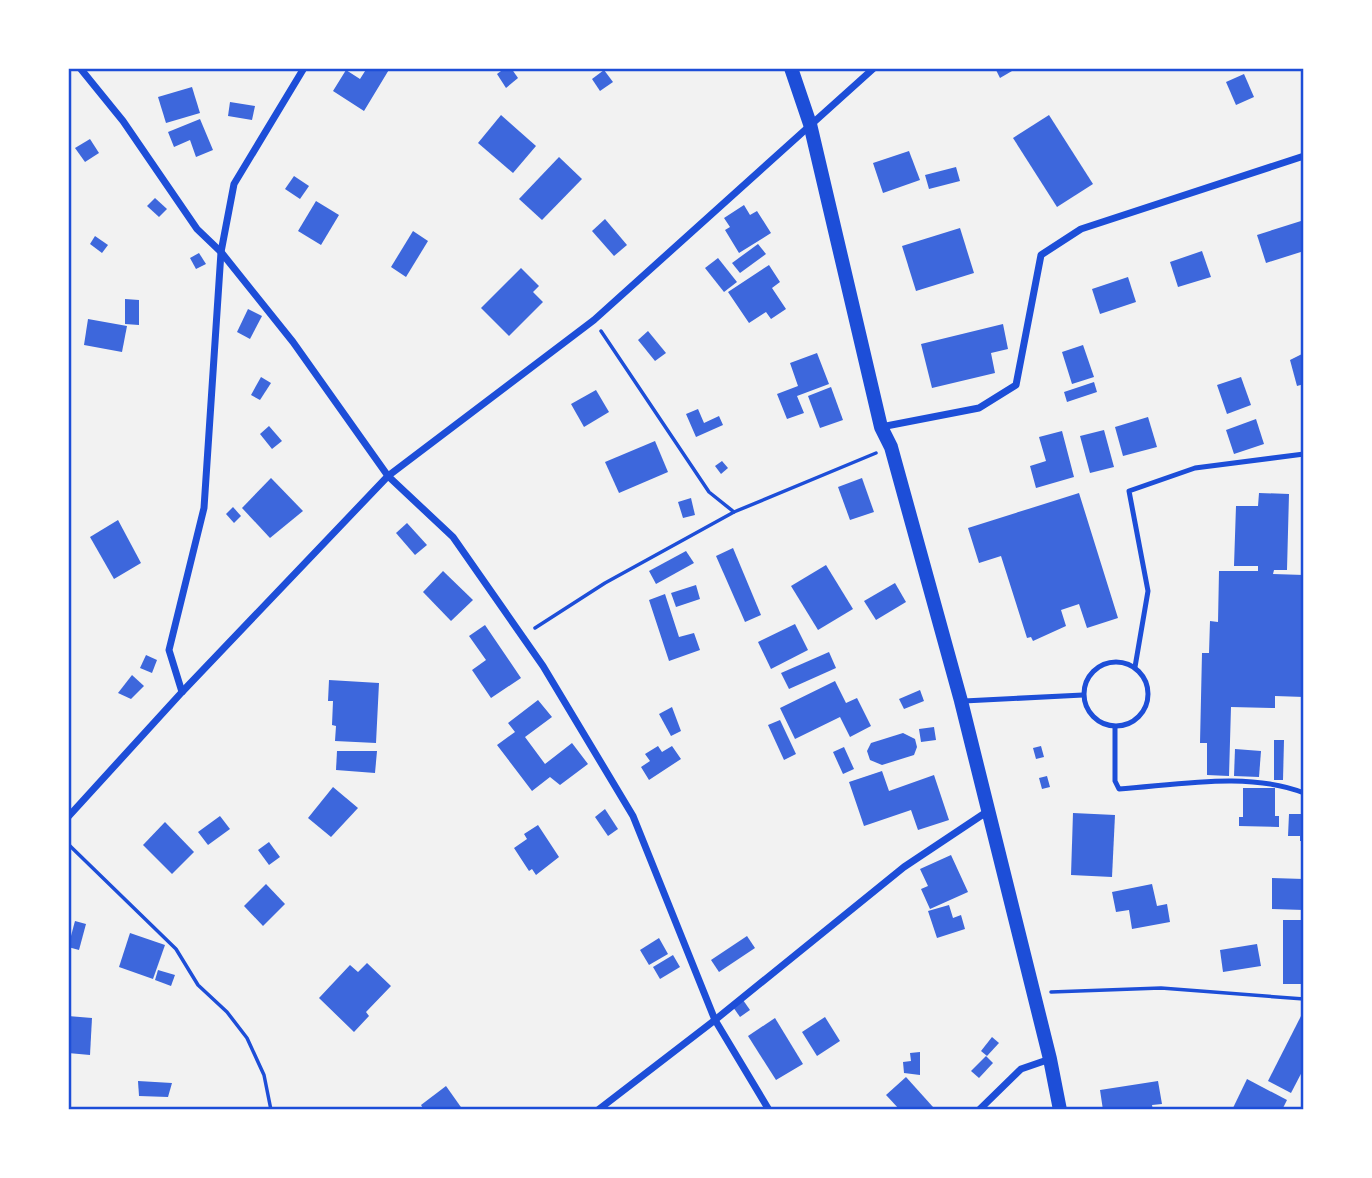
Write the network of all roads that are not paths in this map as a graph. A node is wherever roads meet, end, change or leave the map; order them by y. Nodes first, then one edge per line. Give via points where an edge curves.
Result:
1 (80, 68) edge
2 (304, 68) edge
3 (791, 68) edge
4 (874, 68) edge
5 (810, 124) junction
6 (1304, 156) edge
7 (221, 252) junction
8 (881, 427) junction
9 (1304, 454) edge
10 (388, 476) junction
11 (1135, 667) junction
12 (182, 692) junction
13 (1083, 695) junction
14 (961, 701) junction
15 (1115, 727) junction
16 (1304, 793) edge
17 (988, 811) junction
18 (68, 817) edge
19 (715, 1020) junction
20 (1050, 1059) junction
21 (598, 1110) edge
22 (769, 1110) edge
23 (979, 1110) edge
24 (1060, 1110) edge

1 - 7 street via 123,121 197,229
2 - 7 street via 234,184
3 - 5 main road
4 - 5 street
5 - 8 main road
5 - 10 street via 594,320
6 - 8 street via 1071,235 1041,255 1016,385 979,408
7 - 10 street via 293,342
7 - 12 street via 204,508 169,650
8 - 14 main road via 891,447
9 - 11 lane via 1195,468 1129,491 1148,591
10 - 12 street
10 - 19 street via 453,537 542,666 633,816
11 - 13 lane via 1123,662 1100,665 1091,673
11 - 15 lane via 1145,678 1147,706 1139,718
12 - 18 street
13 - 14 lane
13 - 15 lane via 1093,717
14 - 17 main road
15 - 16 lane via 1119,789 1232,782 1286,786
17 - 19 street via 904,867
17 - 20 main road
19 - 21 street
19 - 22 street
20 - 23 street via 1021,1069
20 - 24 main road

